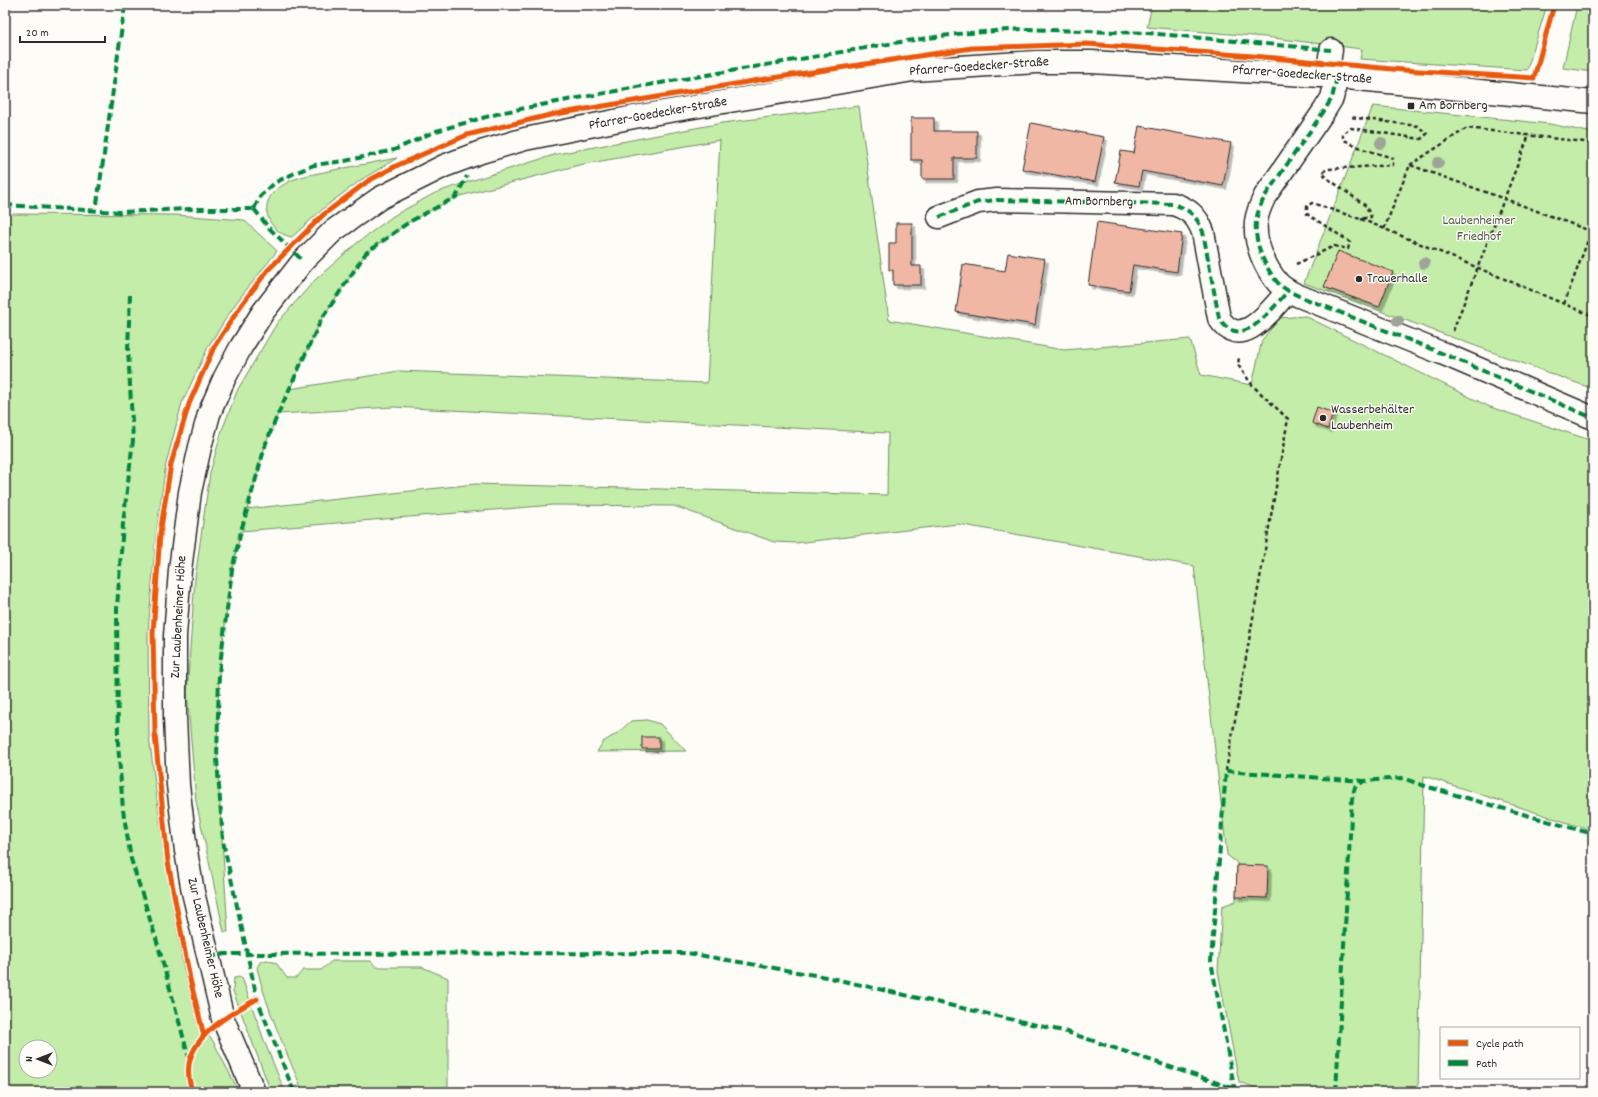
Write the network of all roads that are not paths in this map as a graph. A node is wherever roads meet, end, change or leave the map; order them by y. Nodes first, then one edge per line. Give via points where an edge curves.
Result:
1 (1330, 50) dead end
2 (1332, 76) junction
3 (1593, 102) edge
4 (380, 198) joint
5 (939, 217) dead end
6 (1288, 291) junction
7 (1593, 418) edge
8 (254, 1092) edge

1 - 2 street
2 - 3 street, Pfarrer-Goedecker-Straße
2 - 4 street, Pfarrer-Goedecker-Straße via 1092,62 1036,62 913,70 634,117 525,139 444,166
2 - 6 street via 1332,98 1265,196 1258,211 1256,236 1260,250 1272,274
4 - 8 street, Zur Laubenheimer Höhe via 333,231 303,261 263,312 231,366 210,414 190,492 175,636 178,785 186,851 223,1018
5 - 6 street, Am Bornberg via 978,202 997,200 1173,204 1185,208 1199,222 1204,232 1219,318 1225,327 1242,331 1257,325
6 - 7 street

